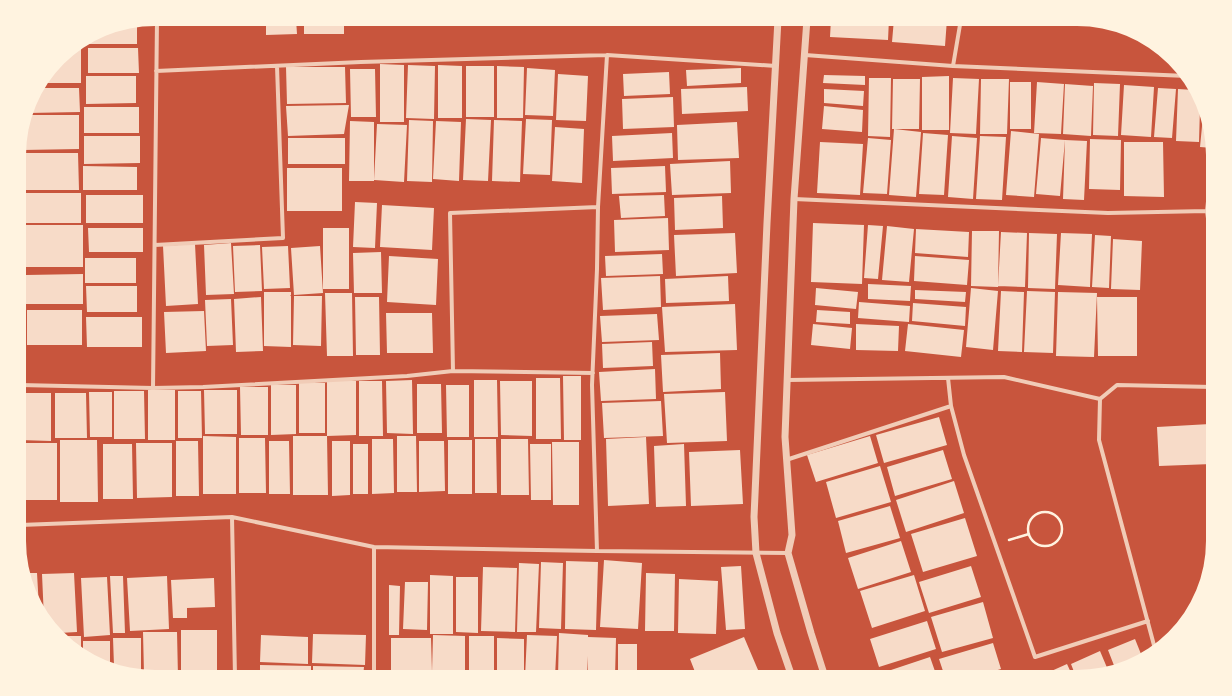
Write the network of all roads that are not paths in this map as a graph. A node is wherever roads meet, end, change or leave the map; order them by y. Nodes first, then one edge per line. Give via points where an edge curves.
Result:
1 (157, 26) edge
2 (778, 26) edge
3 (807, 26) edge
4 (960, 26) edge
5 (607, 55) junction
6 (805, 55) junction
7 (277, 66) junction
8 (776, 66) junction
9 (953, 66) junction
10 (156, 71) junction
11 (1179, 76) edge
12 (794, 199) junction
13 (598, 207) junction
14 (1206, 211) edge
15 (155, 244) junction
16 (453, 371) junction
17 (593, 373) junction
18 (948, 378) junction
19 (788, 380) junction
20 (26, 385) edge
21 (1206, 387) edge
22 (153, 388) junction
23 (1100, 399) junction
24 (951, 406) junction
25 (786, 460) junction
26 (232, 517) junction
27 (26, 525) edge
28 (374, 547) junction
29 (596, 551) junction
30 (756, 553) junction
31 (788, 553) junction
32 (1148, 621) junction
33 (1154, 645) edge
34 (234, 670) edge
35 (374, 670) edge
36 (790, 670) edge
37 (823, 670) edge

1 - 10 street
2 - 8 street
3 - 6 street
4 - 9 street
5 - 7 street
5 - 8 street
5 - 13 street
6 - 9 street
6 - 12 street
7 - 10 street
7 - 15 street via 283,238
8 - 30 street via 754,509
9 - 11 street
10 - 15 street
12 - 14 street via 1108,213
12 - 19 street
13 - 16 street via 450,213
13 - 17 street
15 - 22 street
16 - 17 street
16 - 22 street via 407,376
17 - 29 street
18 - 19 street
18 - 23 street via 1004,377
18 - 24 street
19 - 25 street
20 - 22 street
21 - 23 street via 1117,385
23 - 32 street via 1100,440
24 - 25 street
24 - 32 street via 964,455 1035,657
25 - 31 street via 792,535
26 - 27 street
26 - 28 street
26 - 34 street
28 - 29 street
28 - 35 street
29 - 30 street
30 - 31 street
30 - 36 street
31 - 37 street
32 - 33 street

